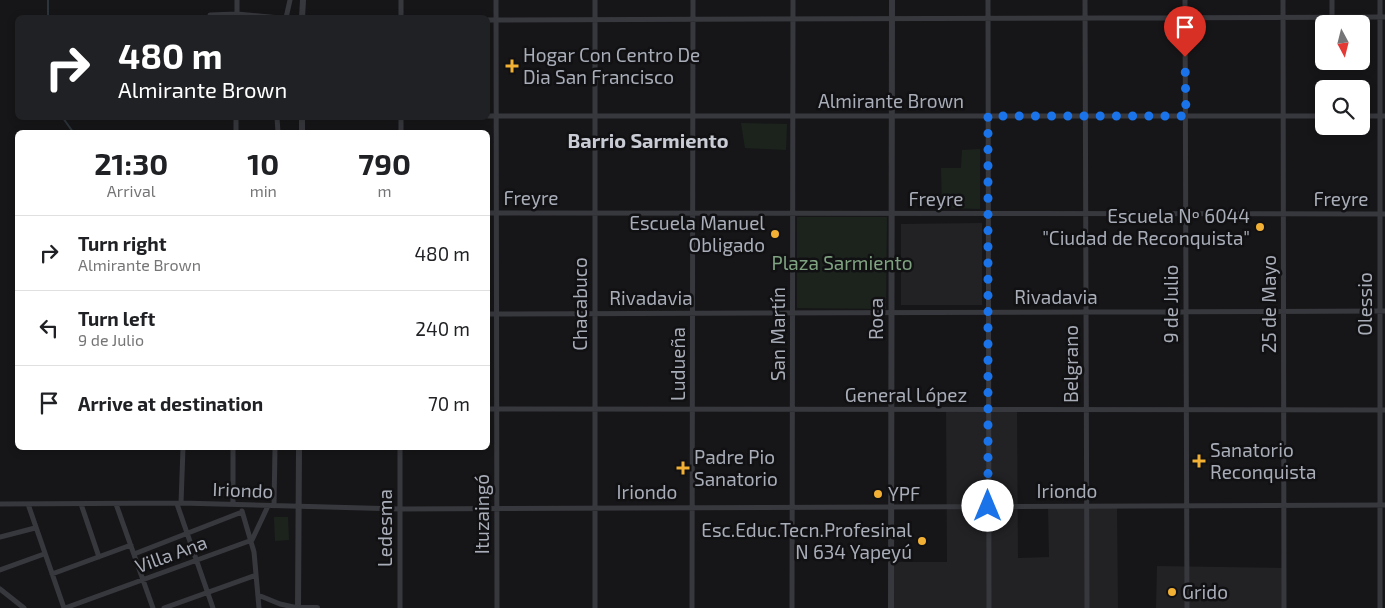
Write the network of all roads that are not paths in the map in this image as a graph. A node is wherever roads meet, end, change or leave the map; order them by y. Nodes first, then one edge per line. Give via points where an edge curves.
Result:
1 (237, 0) edge
2 (290, 0) edge
3 (303, 0) edge
4 (401, 0) edge
5 (496, 0) edge
6 (595, 0) edge
7 (694, 0) edge
8 (793, 0) edge
9 (892, 0) edge
10 (988, 0) edge
11 (1085, 0) edge
12 (1185, 0) edge
13 (1283, 0) edge
14 (1332, 0) edge
15 (1380, 0) edge
16 (237, 15) edge
17 (287, 15) edge
18 (302, 15) edge
19 (401, 15) edge
20 (1332, 15) edge
21 (1315, 17) edge
22 (1382, 17) edge
23 (988, 18) junction
24 (1085, 18) junction
25 (1185, 18) junction
26 (1283, 18) junction
27 (595, 19) junction
28 (693, 19) junction
29 (793, 19) junction
30 (892, 19) junction
31 (490, 20) edge
32 (496, 20) junction
33 (490, 116) edge
34 (496, 116) junction
35 (595, 116) junction
36 (693, 116) junction
37 (793, 116) junction
38 (892, 116) junction
39 (988, 116) junction
40 (1085, 116) junction
41 (1186, 116) junction
42 (1283, 116) junction
43 (1315, 116) edge
44 (1382, 116) edge
45 (595, 213) junction
46 (693, 213) junction
47 (490, 214) edge
48 (496, 214) junction
49 (793, 214) junction
50 (892, 214) junction
51 (988, 214) junction
52 (1086, 214) junction
53 (1186, 214) junction
54 (1284, 214) junction
55 (1382, 214) edge
56 (1383, 311) edge
57 (693, 312) junction
58 (988, 312) junction
59 (1086, 312) junction
60 (1186, 312) junction
61 (1284, 312) junction
62 (595, 313) junction
63 (792, 313) junction
64 (892, 313) junction
65 (490, 314) edge
66 (497, 314) junction
67 (490, 409) edge
68 (497, 409) junction
69 (595, 409) junction
70 (693, 409) junction
71 (792, 410) junction
72 (892, 410) junction
73 (988, 410) junction
74 (1086, 410) junction
75 (1186, 410) junction
76 (1383, 410) edge
77 (1284, 411) junction
78 (182, 450) edge
79 (233, 450) edge
80 (275, 450) edge
81 (299, 450) edge
82 (400, 450) edge
83 (0, 504) edge
84 (28, 504) junction
85 (81, 504) junction
86 (116, 504) junction
87 (179, 504) junction
88 (233, 504) junction
89 (242, 505) junction
90 (1383, 505) edge
91 (268, 506) junction
92 (274, 506) junction
93 (988, 506) junction
94 (1087, 506) junction
95 (1187, 506) junction
96 (1284, 506) junction
97 (296, 507) junction
98 (596, 507) junction
99 (693, 507) junction
100 (792, 507) junction
101 (892, 507) junction
102 (498, 508) junction
103 (400, 509) junction
104 (242, 512) junction
105 (35, 528) junction
106 (187, 534) junction
107 (0, 537) edge
108 (252, 540) junction
109 (131, 545) junction
110 (44, 554) junction
111 (134, 554) junction
112 (99, 557) junction
113 (197, 561) junction
114 (0, 570) edge
115 (52, 574) junction
116 (256, 575) junction
117 (143, 581) junction
118 (0, 589) edge
119 (208, 592) junction
120 (258, 595) junction
121 (24, 608) edge
122 (65, 608) edge
123 (153, 608) edge
124 (164, 608) edge
125 (214, 608) edge
126 (259, 608) edge
127 (298, 608) edge
128 (317, 608) edge
129 (400, 608) edge
130 (497, 608) edge
131 (595, 608) edge
132 (692, 608) edge
133 (792, 608) edge
134 (891, 608) edge
135 (989, 608) edge
136 (1087, 608) edge
137 (1187, 608) edge
138 (1284, 608) edge
139 (1380, 608) edge

1 - 16 street
2 - 17 street
3 - 18 street
4 - 19 street
5 - 32 street, Ituzaingó
6 - 27 street, Chacabuco
7 - 28 street, Ludueña
8 - 29 street, San Martín
9 - 30 street, Roca
10 - 23 street
11 - 24 street, Belgrano
12 - 25 street, 9 de Julio
13 - 26 street, 25 de Mayo
14 - 20 street
15 - 22 street, Olessio
21 - 26 street
22 - 44 street, Olessio
23 - 24 street
23 - 30 street
23 - 39 street
24 - 25 street
24 - 40 street, Belgrano
25 - 26 street
25 - 41 street, 9 de Julio
26 - 42 street, 25 de Mayo
27 - 28 street
27 - 32 street
27 - 35 street, Chacabuco
28 - 29 street
28 - 36 street, Ludueña
29 - 30 street
29 - 37 street, San Martín
30 - 38 street, Roca
31 - 32 street
32 - 34 street, Ituzaingó
33 - 34 street, Almirante Brown
34 - 35 street, Almirante Brown
34 - 48 street, Ituzaingó
35 - 36 street, Almirante Brown
35 - 45 street, Chacabuco
36 - 37 street, Almirante Brown
36 - 46 street, Ludueña
37 - 38 street, Almirante Brown
37 - 49 street, San Martín
38 - 39 street, Almirante Brown
38 - 50 street, Roca
39 - 40 street, Almirante Brown
39 - 51 street
40 - 41 street, Almirante Brown
40 - 52 street, Belgrano
41 - 42 street, Almirante Brown
41 - 53 street, 9 de Julio
42 - 43 street, Almirante Brown
42 - 54 street, 25 de Mayo
44 - 55 street, Olessio
45 - 46 street, Freyre
45 - 48 street, Freyre
45 - 62 street, Chacabuco
46 - 49 street, Freyre
46 - 57 street, Ludueña
47 - 48 street, Freyre
48 - 66 street, Ituzaingó
49 - 50 street, Freyre
49 - 63 street, San Martín
50 - 51 street, Freyre
50 - 64 street, Roca
51 - 52 street, Freyre
51 - 58 street
52 - 53 street, Freyre
52 - 59 street, Belgrano
53 - 54 street, Freyre
53 - 60 street, 9 de Julio
54 - 55 street, Freyre
54 - 61 street, 25 de Mayo
55 - 56 street, Olessio
56 - 61 street, Rivadavia
56 - 76 street, Olessio
57 - 62 street, Rivadavia
57 - 63 street, Rivadavia
57 - 70 street, Ludueña
58 - 59 street, Rivadavia
58 - 64 street, Rivadavia
58 - 73 street
59 - 60 street, Rivadavia
59 - 74 street, Belgrano
60 - 61 street, Rivadavia
60 - 75 street, 9 de Julio
61 - 77 street, 25 de Mayo
62 - 66 street, Rivadavia
62 - 69 street, Chacabuco
63 - 64 street, Rivadavia
63 - 71 street, San Martín
64 - 72 street, Roca
65 - 66 street, Rivadavia
66 - 68 street, Ituzaingó
67 - 68 street, General López
68 - 69 street, General López
68 - 102 street, Ituzaingó
69 - 70 street, General López
69 - 98 street, Chacabuco
70 - 71 street, General López
70 - 99 street, Ludueña
71 - 72 street, General López
71 - 100 street, San Martín
72 - 73 street, General López
72 - 101 street, Roca
73 - 74 street, General López
73 - 93 street
74 - 75 street, General López
74 - 94 street, Belgrano
75 - 77 street, General López
75 - 95 street, 9 de Julio
76 - 77 street, General López
76 - 90 street, Olessio
77 - 96 street, 25 de Mayo
78 - 87 street
79 - 88 street
80 - 92 street
81 - 97 street
82 - 103 street, Ledesma
83 - 84 street, Iriondo
84 - 85 street, Iriondo
84 - 105 street
85 - 86 street, Iriondo
85 - 112 street
86 - 87 street, Iriondo
86 - 109 street
87 - 88 street, Iriondo
87 - 106 street
88 - 89 street, Iriondo
89 - 91 street, Iriondo
89 - 104 street
90 - 96 street, Iriondo
90 - 139 street, Olessio
91 - 92 street, Iriondo
91 - 108 street
92 - 97 street, Iriondo
93 - 94 street, Iriondo
93 - 101 street, Iriondo
93 - 135 street
94 - 95 street, Iriondo
94 - 136 street, Belgrano
95 - 96 street, Iriondo
95 - 137 street, 9 de Julio
96 - 138 street, 25 de Mayo
97 - 103 street, Iriondo
97 - 127 street
98 - 99 street, Iriondo
98 - 102 street, Iriondo
98 - 131 street, Chacabuco
99 - 100 street, Iriondo
99 - 132 street, Ludueña
100 - 101 street, Iriondo
100 - 133 street, San Martín
101 - 134 street, Roca
102 - 103 street, Iriondo
102 - 130 street, Ituzaingó
103 - 129 street, Ledesma
104 - 106 street
104 - 108 street
105 - 107 street
105 - 110 street
106 - 111 street
106 - 113 street
108 - 113 street, Villa Ana
108 - 116 street
109 - 111 street
109 - 112 street
110 - 114 street
110 - 115 street
111 - 117 street
112 - 115 street
113 - 117 street, Villa Ana
113 - 119 street
115 - 122 street
116 - 119 street
116 - 120 street
117 - 122 street, Villa Ana
117 - 123 street
118 - 121 street
119 - 124 street
119 - 125 street
120 - 126 street
120 - 127 street
127 - 128 street

